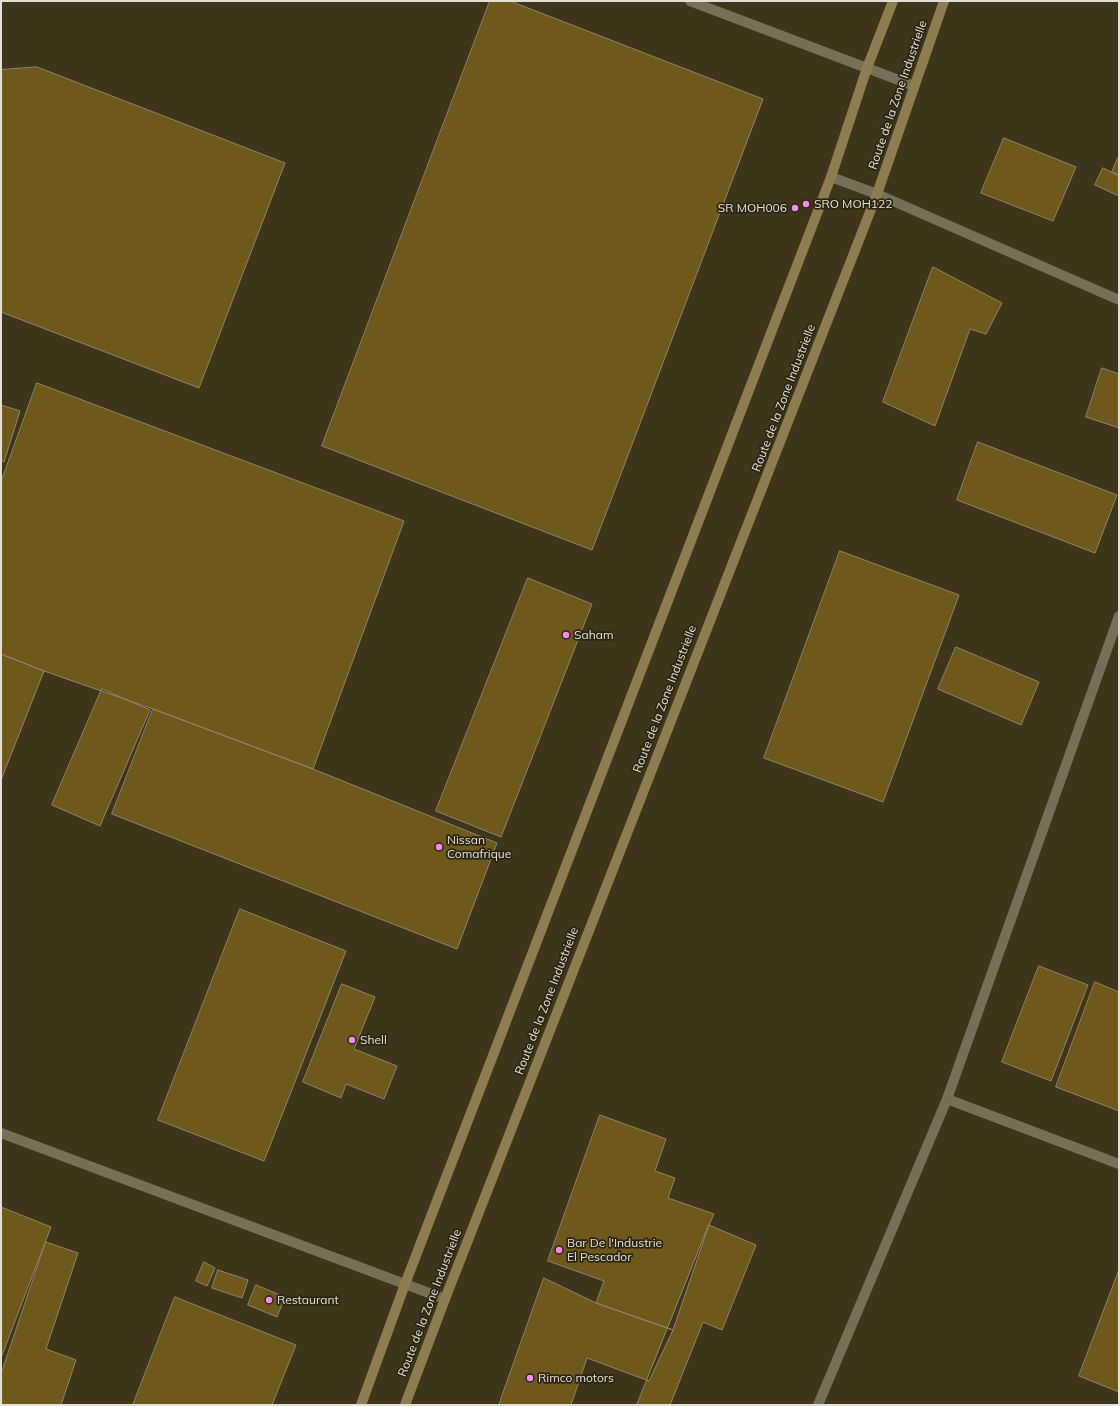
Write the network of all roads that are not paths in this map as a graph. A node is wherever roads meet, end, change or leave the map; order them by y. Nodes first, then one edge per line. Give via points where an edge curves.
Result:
1 (690, 1) edge
2 (893, 1) edge
3 (944, 1) edge
4 (867, 68) junction
5 (914, 86) junction
6 (831, 177) junction
7 (877, 194) junction
8 (1119, 300) edge
9 (1119, 616) edge
10 (947, 1099) junction
11 (1, 1134) edge
12 (1119, 1164) edge
13 (405, 1284) junction
14 (445, 1299) junction
15 (361, 1405) edge
16 (405, 1405) edge
17 (818, 1405) edge

1 - 4 street
2 - 4 main road
3 - 5 main road, Route de la Zone Industrielle
4 - 5 street
4 - 6 main road
5 - 7 main road, Route de la Zone Industrielle
6 - 7 street
6 - 13 main road
7 - 8 street
7 - 14 main road, Route de la Zone Industrielle
9 - 10 street
10 - 12 street
10 - 17 street
11 - 13 street
13 - 14 street
13 - 15 main road
14 - 16 main road, Route de la Zone Industrielle

